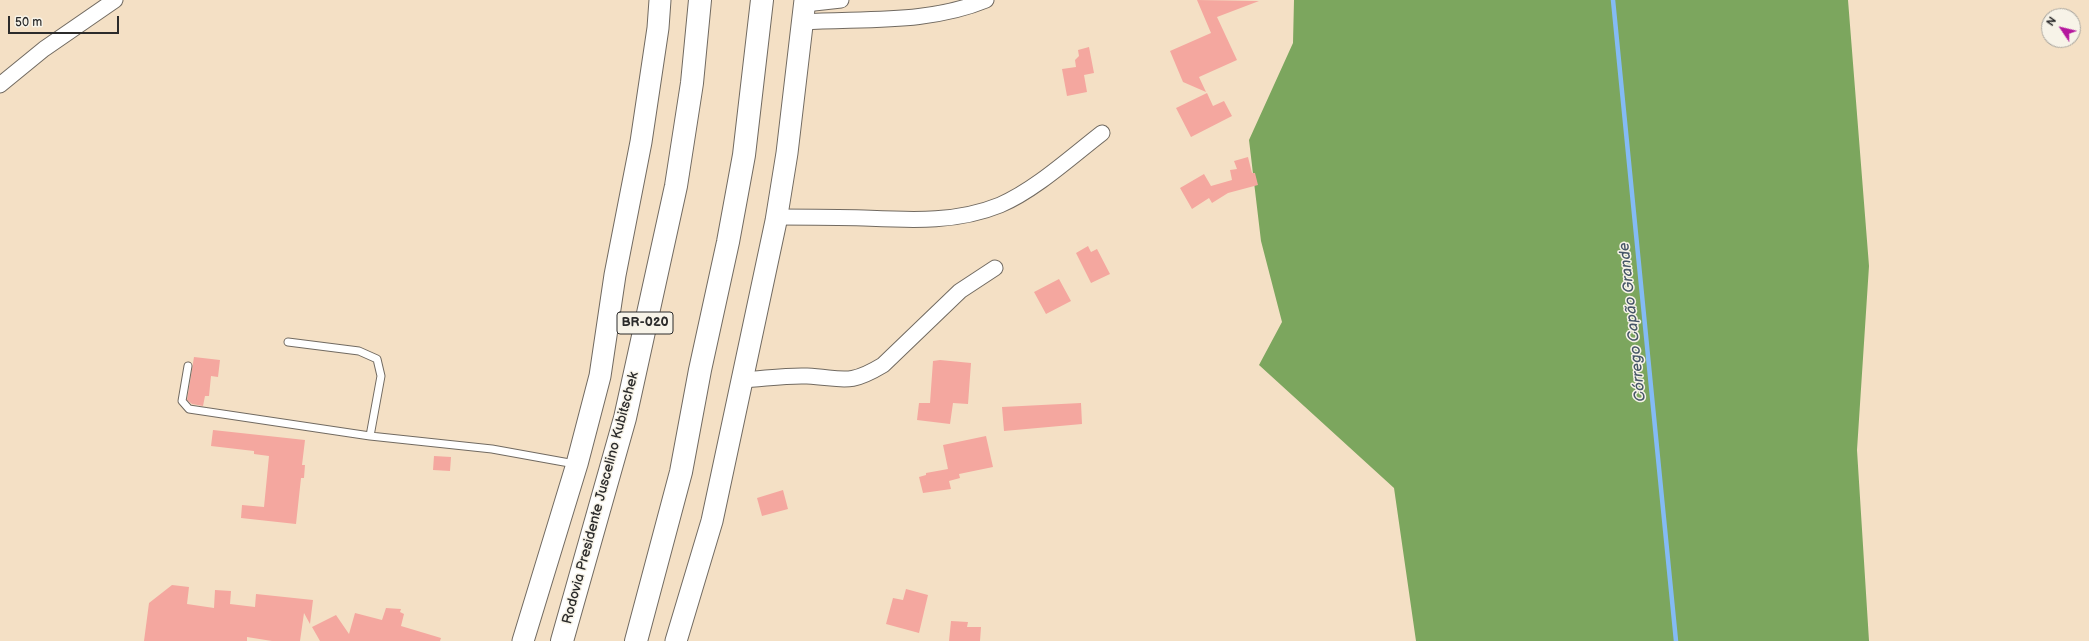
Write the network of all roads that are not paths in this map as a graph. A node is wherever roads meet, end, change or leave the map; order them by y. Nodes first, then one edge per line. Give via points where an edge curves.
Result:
1 (115, 0) edge
2 (660, 0) edge
3 (700, 0) edge
4 (762, 0) edge
5 (841, 0) edge
6 (986, 0) edge
7 (805, 8) edge
8 (0, 85) edge
9 (1102, 133) dead end
10 (776, 217) junction
11 (995, 268) dead end
12 (288, 342) dead end
13 (188, 366) dead end
14 (742, 380) junction
15 (370, 436) junction
16 (577, 464) junction
17 (523, 641) edge
18 (562, 641) edge
19 (636, 641) edge
20 (676, 641) edge

1 - 8 street via 44,49
2 - 16 main road via 641,142 615,275 600,376
3 - 18 highway, Rodovia Presidente Juscelino Kubitschek / BR-020 via 692,83 676,186 625,418
4 - 19 highway via 744,155 728,242 681,472
5 - 7 street
6 - 7 street via 954,11 907,18
7 - 10 main road via 787,153
9 - 10 street via 1016,196 974,214 914,220
10 - 14 main road
11 - 14 street via 960,291 884,365 870,373 843,381 806,376
12 - 15 lane via 359,351 377,359 381,376
13 - 15 lane via 182,401 189,410
14 - 20 main road via 712,521
15 - 16 lane via 492,449
16 - 17 main road

